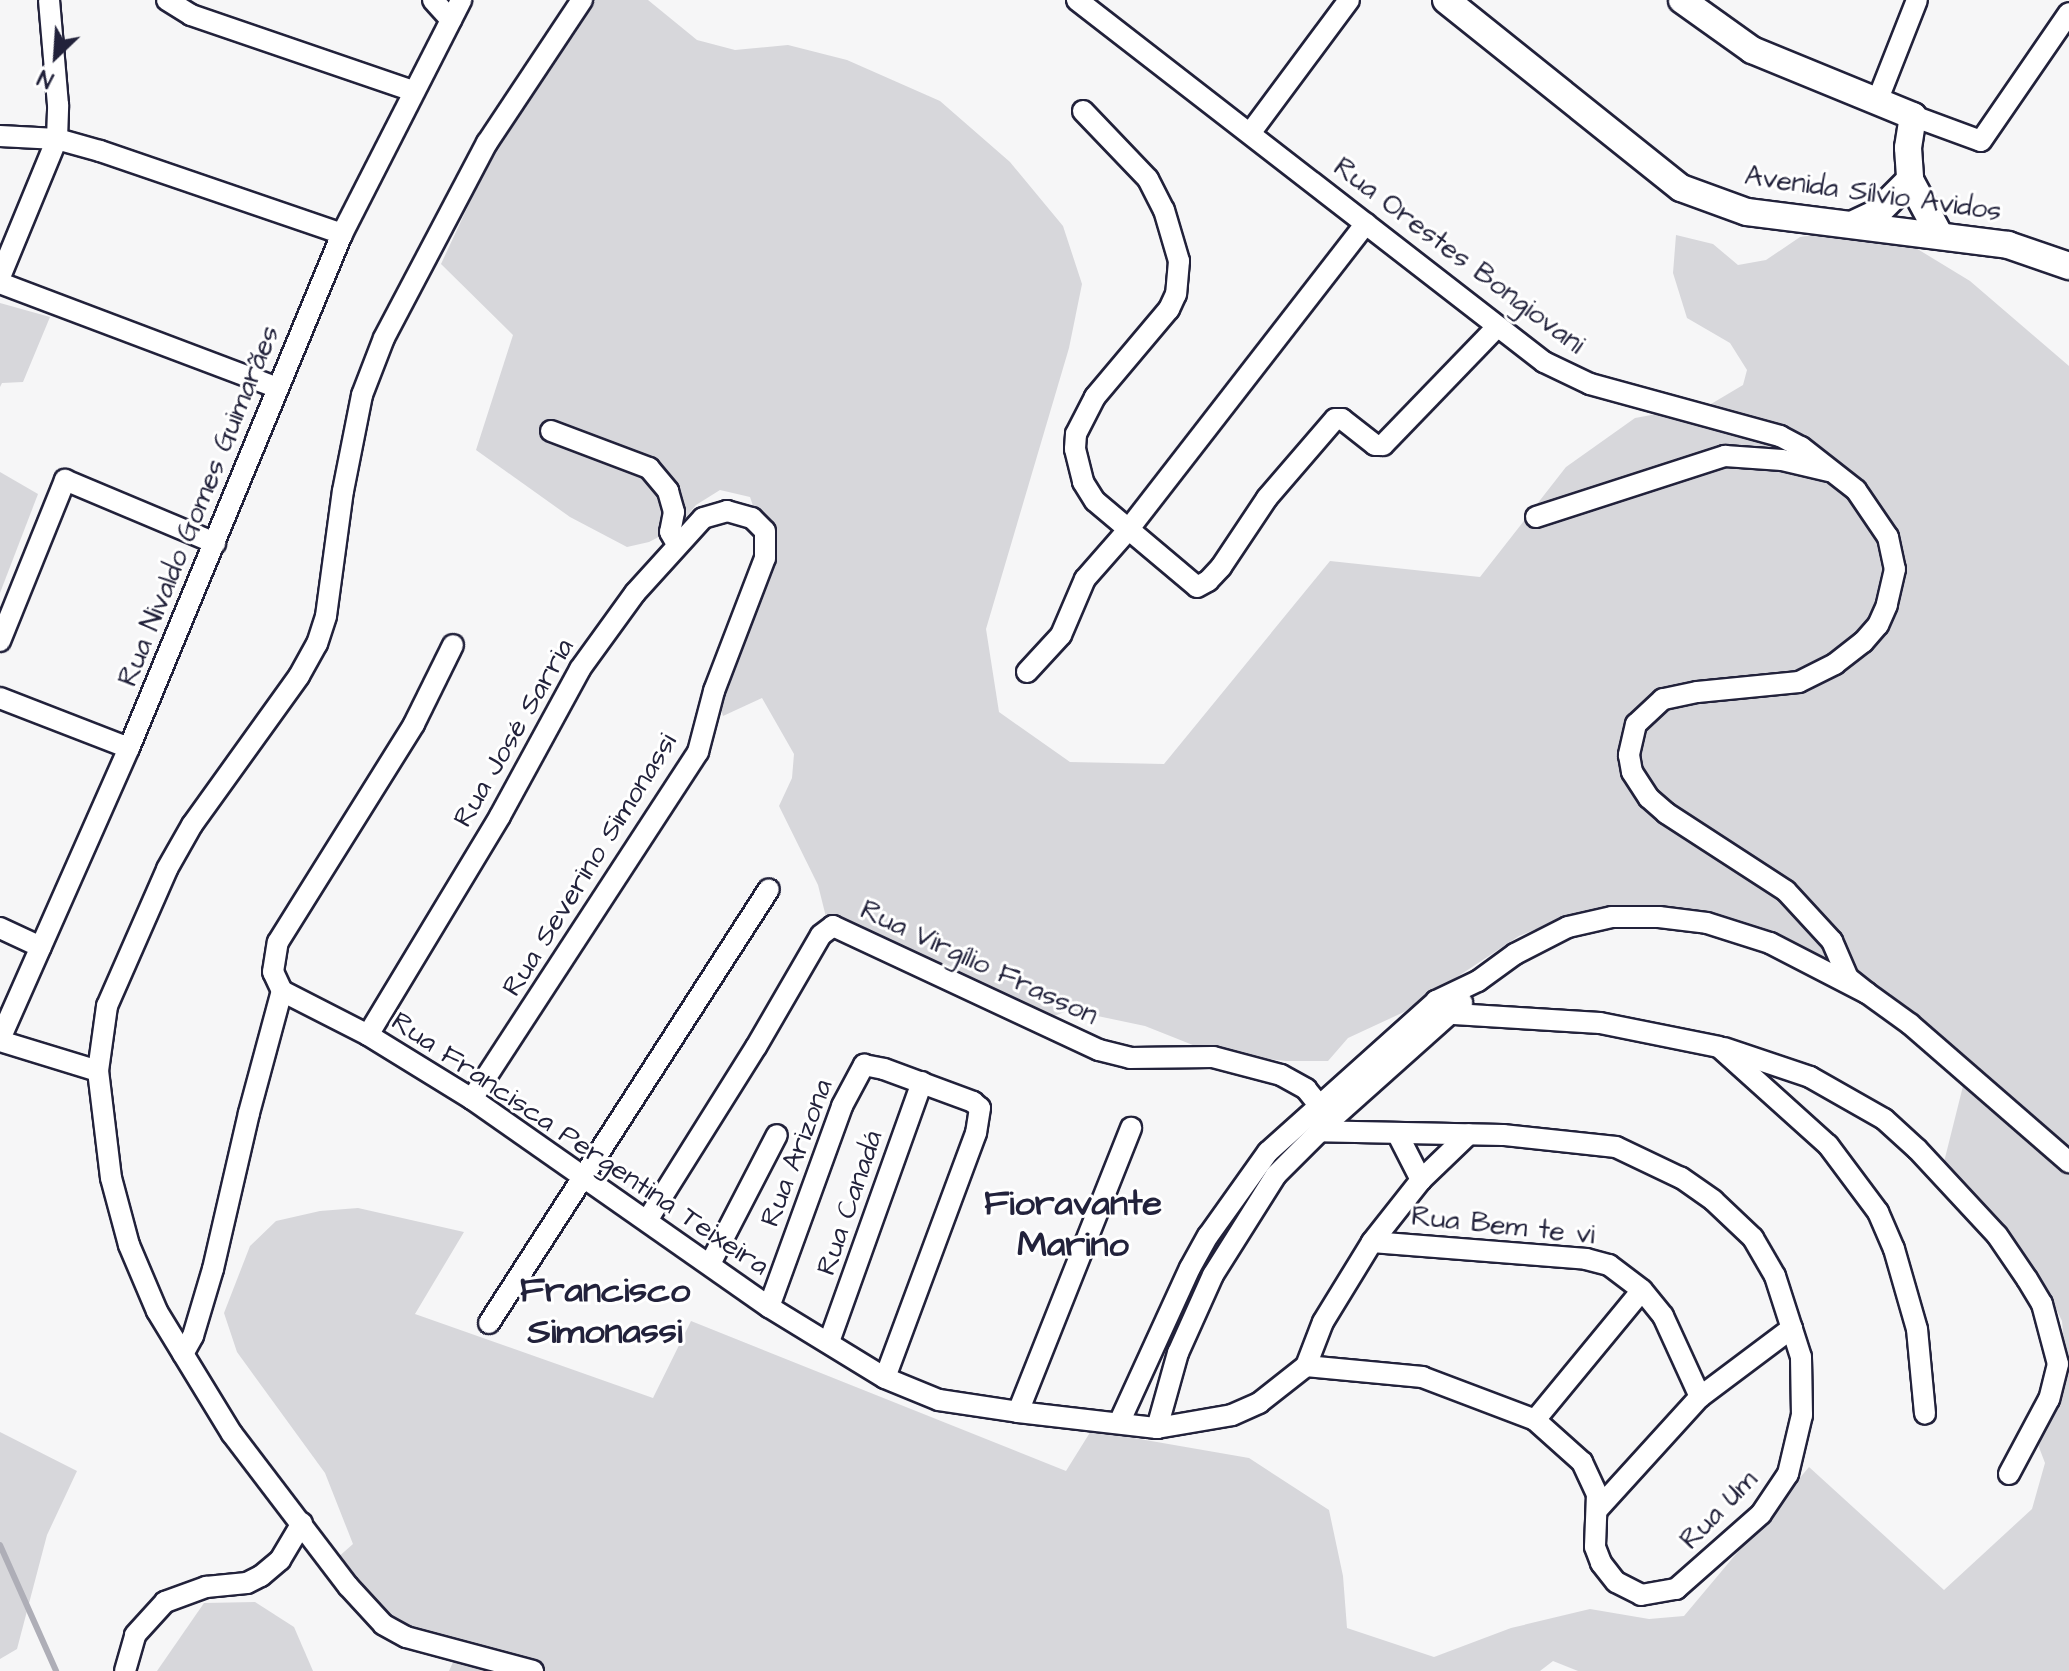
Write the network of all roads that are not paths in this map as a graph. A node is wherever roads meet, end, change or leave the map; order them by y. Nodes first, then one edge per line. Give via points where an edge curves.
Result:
1 (49, 0) edge
2 (167, 0) edge
3 (433, 0) edge
4 (461, 0) edge
5 (582, 0) edge
6 (1349, 0) edge
7 (1446, 0) edge
8 (1682, 0) edge
9 (1917, 0) edge
10 (1087, 3) edge
11 (2069, 13) edge
12 (451, 20) junction
13 (413, 91) junction
14 (1878, 99) junction
15 (1083, 111) dead end
16 (1913, 116) junction
17 (1251, 132) junction
18 (0, 136) edge
19 (57, 139) junction
20 (1910, 180) junction
21 (1366, 223) junction
22 (1856, 223) junction
23 (342, 234) junction
24 (1939, 234) junction
25 (2069, 266) edge
26 (0, 280) edge
27 (1497, 327) junction
28 (278, 388) junction
29 (551, 431) dead end
30 (1837, 473) junction
31 (1536, 517) dead end
32 (752, 518) joint
33 (1128, 530) junction
34 (215, 543) junction
35 (677, 544) junction
36 (0, 641) edge
37 (453, 645) dead end
38 (1027, 672) dead end
39 (0, 698) edge
40 (129, 748) junction
41 (769, 889) dead end
42 (0, 928) edge
43 (41, 947) junction
44 (1478, 981) junction
45 (282, 991) junction
46 (1867, 993) junction
47 (1436, 1001) junction
48 (1454, 1014) junction
49 (368, 1035) junction
50 (0, 1040) edge
51 (1719, 1047) junction
52 (98, 1071) junction
53 (922, 1082) junction
54 (472, 1099) junction
55 (1323, 1119) junction
56 (1131, 1128) dead end
57 (1397, 1133) junction
58 (1469, 1134) junction
59 (777, 1135) dead end
60 (2069, 1162) edge
61 (584, 1176) junction
62 (1421, 1180) junction
63 (648, 1219) junction
64 (1372, 1242) junction
65 (710, 1264) junction
66 (1642, 1290) junction
67 (769, 1307) junction
68 (489, 1323) dead end
69 (1792, 1328) junction
70 (829, 1342) junction
71 (183, 1354) junction
72 (1306, 1366) junction
73 (885, 1378) junction
74 (1700, 1397) junction
75 (1018, 1412) junction
76 (1925, 1414) dead end
77 (1535, 1420) junction
78 (1119, 1423) junction
79 (1157, 1428) junction
80 (2009, 1474) dead end
81 (1597, 1510) junction
82 (302, 1523) junction
83 (125, 1671) edge
84 (533, 1671) edge

1 - 19 street
2 - 13 street via 191,15
3 - 12 street
4 - 12 street, Rua Nivaldo Gomes Guimarães
5 - 52 street via 487,143 384,338 362,395 317,644 177,850 107,1006
6 - 17 street
7 - 22 main road, Avenida Sílvio Avidos via 1681,188 1747,212
8 - 14 main road via 1762,55
9 - 14 street
10 - 17 street, Rua Orestes Bongiovani
11 - 16 street via 1981,141
12 - 13 street, Rua Nivaldo Gomes Guimarães
13 - 23 street, Rua Nivaldo Gomes Guimarães
14 - 16 main road
15 - 33 street via 1148,179 1164,210 1179,261 1169,309 1103,385 1076,434 1075,449 1088,491
16 - 20 main road
17 - 21 street, Rua Orestes Bongiovani
18 - 19 street
19 - 23 street
19 - 26 street
20 - 22 main road via 1877,213
20 - 24 main road
21 - 27 street, Rua Orestes Bongiovani
21 - 33 street
22 - 24 main road, Avenida Sílvio Avidos
23 - 28 street, Rua Nivaldo Gomes Guimarães
24 - 25 main road, Avenida Sílvio Avidos via 2008,245
26 - 28 street
27 - 30 street, Rua Orestes Bongiovani via 1566,375 1780,436
27 - 33 street via 1383,445 1335,419 1202,586 1190,583
28 - 34 street, Rua Nivaldo Gomes Guimarães
29 - 35 street via 649,468 668,491 674,512 670,532
30 - 31 street via 1782,460 1725,456
30 - 46 street, Rua Orestes Bongiovani via 1856,490 1888,537 1893,590 1878,625 1848,655 1799,682 1663,699 1636,724 1629,755 1632,772 1649,798 1786,891 1832,941 1848,978
32 - 35 street, Rua José Sarria via 714,513
32 - 54 street, Rua Severino Simonassi via 765,531 765,558 714,691 698,752
33 - 38 street via 1085,579 1053,647
34 - 36 street via 65,480
34 - 40 street, Rua Nivaldo Gomes Guimarães
35 - 49 street, Rua José Sarria via 580,669 500,816
37 - 45 street via 399,750 278,942 273,972
39 - 40 street
40 - 43 street, Rua Nivaldo Gomes Guimarães
41 - 61 street
42 - 43 street
43 - 50 street, Rua Nivaldo Gomes Guimarães
44 - 46 street via 1515,954 1568,927 1612,917 1659,917 1736,930
44 - 47 street
44 - 48 street
45 - 49 street, Rua Francisca Pergentina Teixeira
45 - 71 street via 213,1269
46 - 60 street
47 - 48 street
47 - 55 street
48 - 51 street via 1600,1023
48 - 55 street
49 - 54 street, Rua Francisca Pergentina Teixeira
50 - 52 street, Rua Nivaldo Gomes Guimarães
51 - 76 street via 1828,1145 1878,1212 1917,1329
51 - 80 street via 1810,1077 1884,1119 1997,1235 2027,1279 2042,1304 2058,1364 2049,1399
52 - 71 street via 111,1178 129,1245 157,1311
53 - 67 street, Rua Arizona via 864,1065 842,1106
53 - 70 street, Rua Canadá
53 - 73 street via 980,1108 968,1157
54 - 61 street, Rua Francisca Pergentina Teixeira
55 - 57 street, Rua Um
55 - 63 street, Rua Virgílio Frasson via 1294,1081 1213,1057 1130,1058 1099,1050 833,926 821,935
55 - 78 street via 1268,1152 1208,1236
55 - 79 street via 1276,1175 1213,1275 1178,1353
56 - 75 street
57 - 58 street, Rua Um
57 - 62 street
58 - 62 street
58 - 69 street, Rua Um via 1616,1147 1681,1178 1753,1238 1775,1276
59 - 65 street
61 - 63 street, Rua Francisca Pergentina Teixeira
61 - 68 street
62 - 64 street
63 - 65 street, Rua Francisca Pergentina Teixeira
64 - 66 street, Rua Bem te vi via 1586,1259 1609,1265
64 - 72 street via 1323,1322
65 - 67 street, Rua Francisca Pergentina Teixeira
66 - 74 street, Rua Bem te vi via 1663,1316
66 - 77 street
67 - 70 street, Rua Francisca Pergentina Teixeira
69 - 74 street
69 - 81 street, Rua Um via 1801,1357 1798,1441 1788,1474 1761,1514 1676,1589 1654,1594 1628,1590 1601,1563 1595,1547
70 - 73 street, Rua Francisca Pergentina Teixeira
71 - 82 street via 232,1434
72 - 77 street via 1422,1377
72 - 79 street, Rua Francisca Pergentina Teixeira via 1280,1390 1232,1415
73 - 75 street, Rua Francisca Pergentina Teixeira via 939,1400
74 - 81 street
75 - 78 street, Rua Francisca Pergentina Teixeira
77 - 81 street via 1582,1462 1594,1486
78 - 79 street, Rua Francisca Pergentina Teixeira
82 - 83 street via 280,1560 261,1576 165,1602 135,1635
82 - 84 street via 383,1624 406,1637

